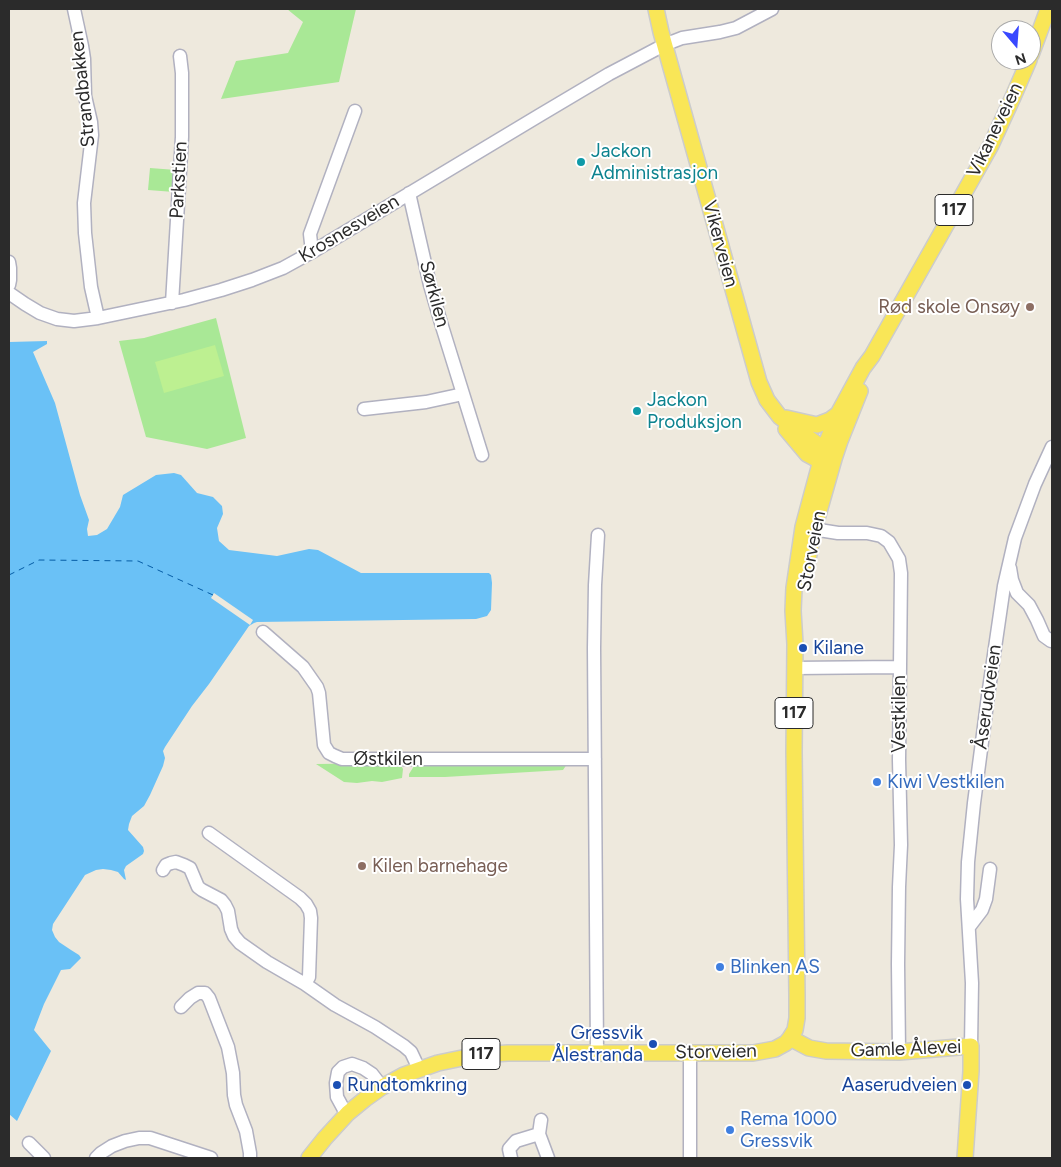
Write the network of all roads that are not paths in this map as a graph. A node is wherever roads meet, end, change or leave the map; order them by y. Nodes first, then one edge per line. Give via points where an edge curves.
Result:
1 (74, 9) edge
2 (656, 9) edge
3 (772, 9) edge
4 (1048, 9) edge
5 (1041, 28) edge
6 (664, 44) junction
7 (180, 56) dead end
8 (1025, 70) edge
9 (355, 111) dead end
10 (409, 193) junction
11 (312, 252) junction
12 (9, 262) edge
13 (9, 285) edge
14 (9, 293) edge
15 (172, 303) junction
16 (98, 318) junction
17 (872, 356) junction
18 (463, 394) junction
19 (364, 409) dead end
20 (838, 414) junction
21 (780, 417) junction
22 (1052, 447) edge
23 (482, 454) dead end
24 (826, 456) junction
25 (819, 530) dead end
26 (598, 535) dead end
27 (1009, 563) junction
28 (263, 632) dead end
29 (1051, 641) dead end
30 (899, 667) junction
31 (794, 668) junction
32 (595, 759) junction
33 (210, 833) dead end
34 (990, 869) dead end
35 (163, 870) dead end
36 (969, 927) junction
37 (305, 984) junction
38 (181, 1007) dead end
39 (790, 1038) junction
40 (971, 1046) junction
41 (597, 1052) junction
42 (899, 1052) junction
43 (690, 1053) junction
44 (419, 1069) junction
45 (382, 1087) junction
46 (348, 1113) junction
47 (541, 1120) dead end
48 (539, 1134) junction
49 (29, 1143) dead end
50 (44, 1158) edge
51 (96, 1158) edge
52 (211, 1158) edge
53 (250, 1158) edge
54 (309, 1158) edge
55 (511, 1158) edge
56 (548, 1158) edge
57 (690, 1158) edge
58 (965, 1158) edge

1 - 16 street, Strandbakken via 83,52 85,96 91,122 84,203 85,233
2 - 6 main road, Vikerveien
3 - 6 street, Krosnesveien via 736,28
4 - 5 main road
6 - 10 street, Krosnesveien
6 - 21 main road, Vikerveien via 759,382
7 - 15 street, Parkstien via 182,137
8 - 17 main road, Vikaneveien / 117 via 991,145
9 - 11 street via 310,234
10 - 11 street, Krosnesveien
10 - 18 street, Sørkilen via 430,284
11 - 15 street, Krosnesveien via 252,280
12 - 13 street
14 - 16 street, Krosnesveien via 40,313 57,318 74,321
15 - 16 street, Krosnesveien
17 - 20 main road, Vikaneveien / 117
17 - 24 main road, Vikaneveien / 117 via 840,441
18 - 19 street
18 - 23 street, Sørkilen
20 - 21 main road via 817,425
20 - 24 main road, Vikaneveien / 117
21 - 24 main road, Vikerveien
22 - 27 street, Åserudveien via 1035,484
24 - 31 main road, Storveien / 117 via 803,584
25 - 30 street, Vestkilen via 867,532 881,536 895,551 901,570
26 - 32 street via 594,584
27 - 29 street via 1017,593 1029,605 1044,636
27 - 36 street, Åserudveien via 974,803 968,862
28 - 32 street, Østkilen via 303,667 317,687 324,745 329,753 342,759
30 - 31 street
30 - 42 street, Vestkilen
31 - 39 main road, Storveien / 117 via 797,1018
32 - 41 street
33 - 37 street via 306,904 311,918
34 - 36 street via 986,899
35 - 37 street via 166,865 176,862 190,868 198,887 225,905 231,929 240,943
36 - 40 street, Åserudveien
37 - 44 street via 404,1046 411,1052
38 - 53 street via 198,993 205,993 209,998 228,1047 234,1095 246,1131
39 - 42 main road, Gamle Ålevei via 816,1050
39 - 43 main road, Storveien / 117 via 780,1047 764,1052
40 - 42 main road, Gamle Ålevei
40 - 58 main road, Gamle Ålevei
41 - 43 main road, Storveien / 117
41 - 44 main road, Storveien / 117 via 477,1054
43 - 57 street
44 - 45 main road, Storveien / 117
45 - 46 main road, Storveien / 117
45 - 46 street via 363,1068 352,1064 344,1067 338,1072 336,1083 338,1097
46 - 54 main road, Storveien / 117
47 - 48 street
48 - 55 street via 516,1141 509,1149
48 - 56 street
49 - 50 street
51 - 52 street via 125,1140 150,1138

